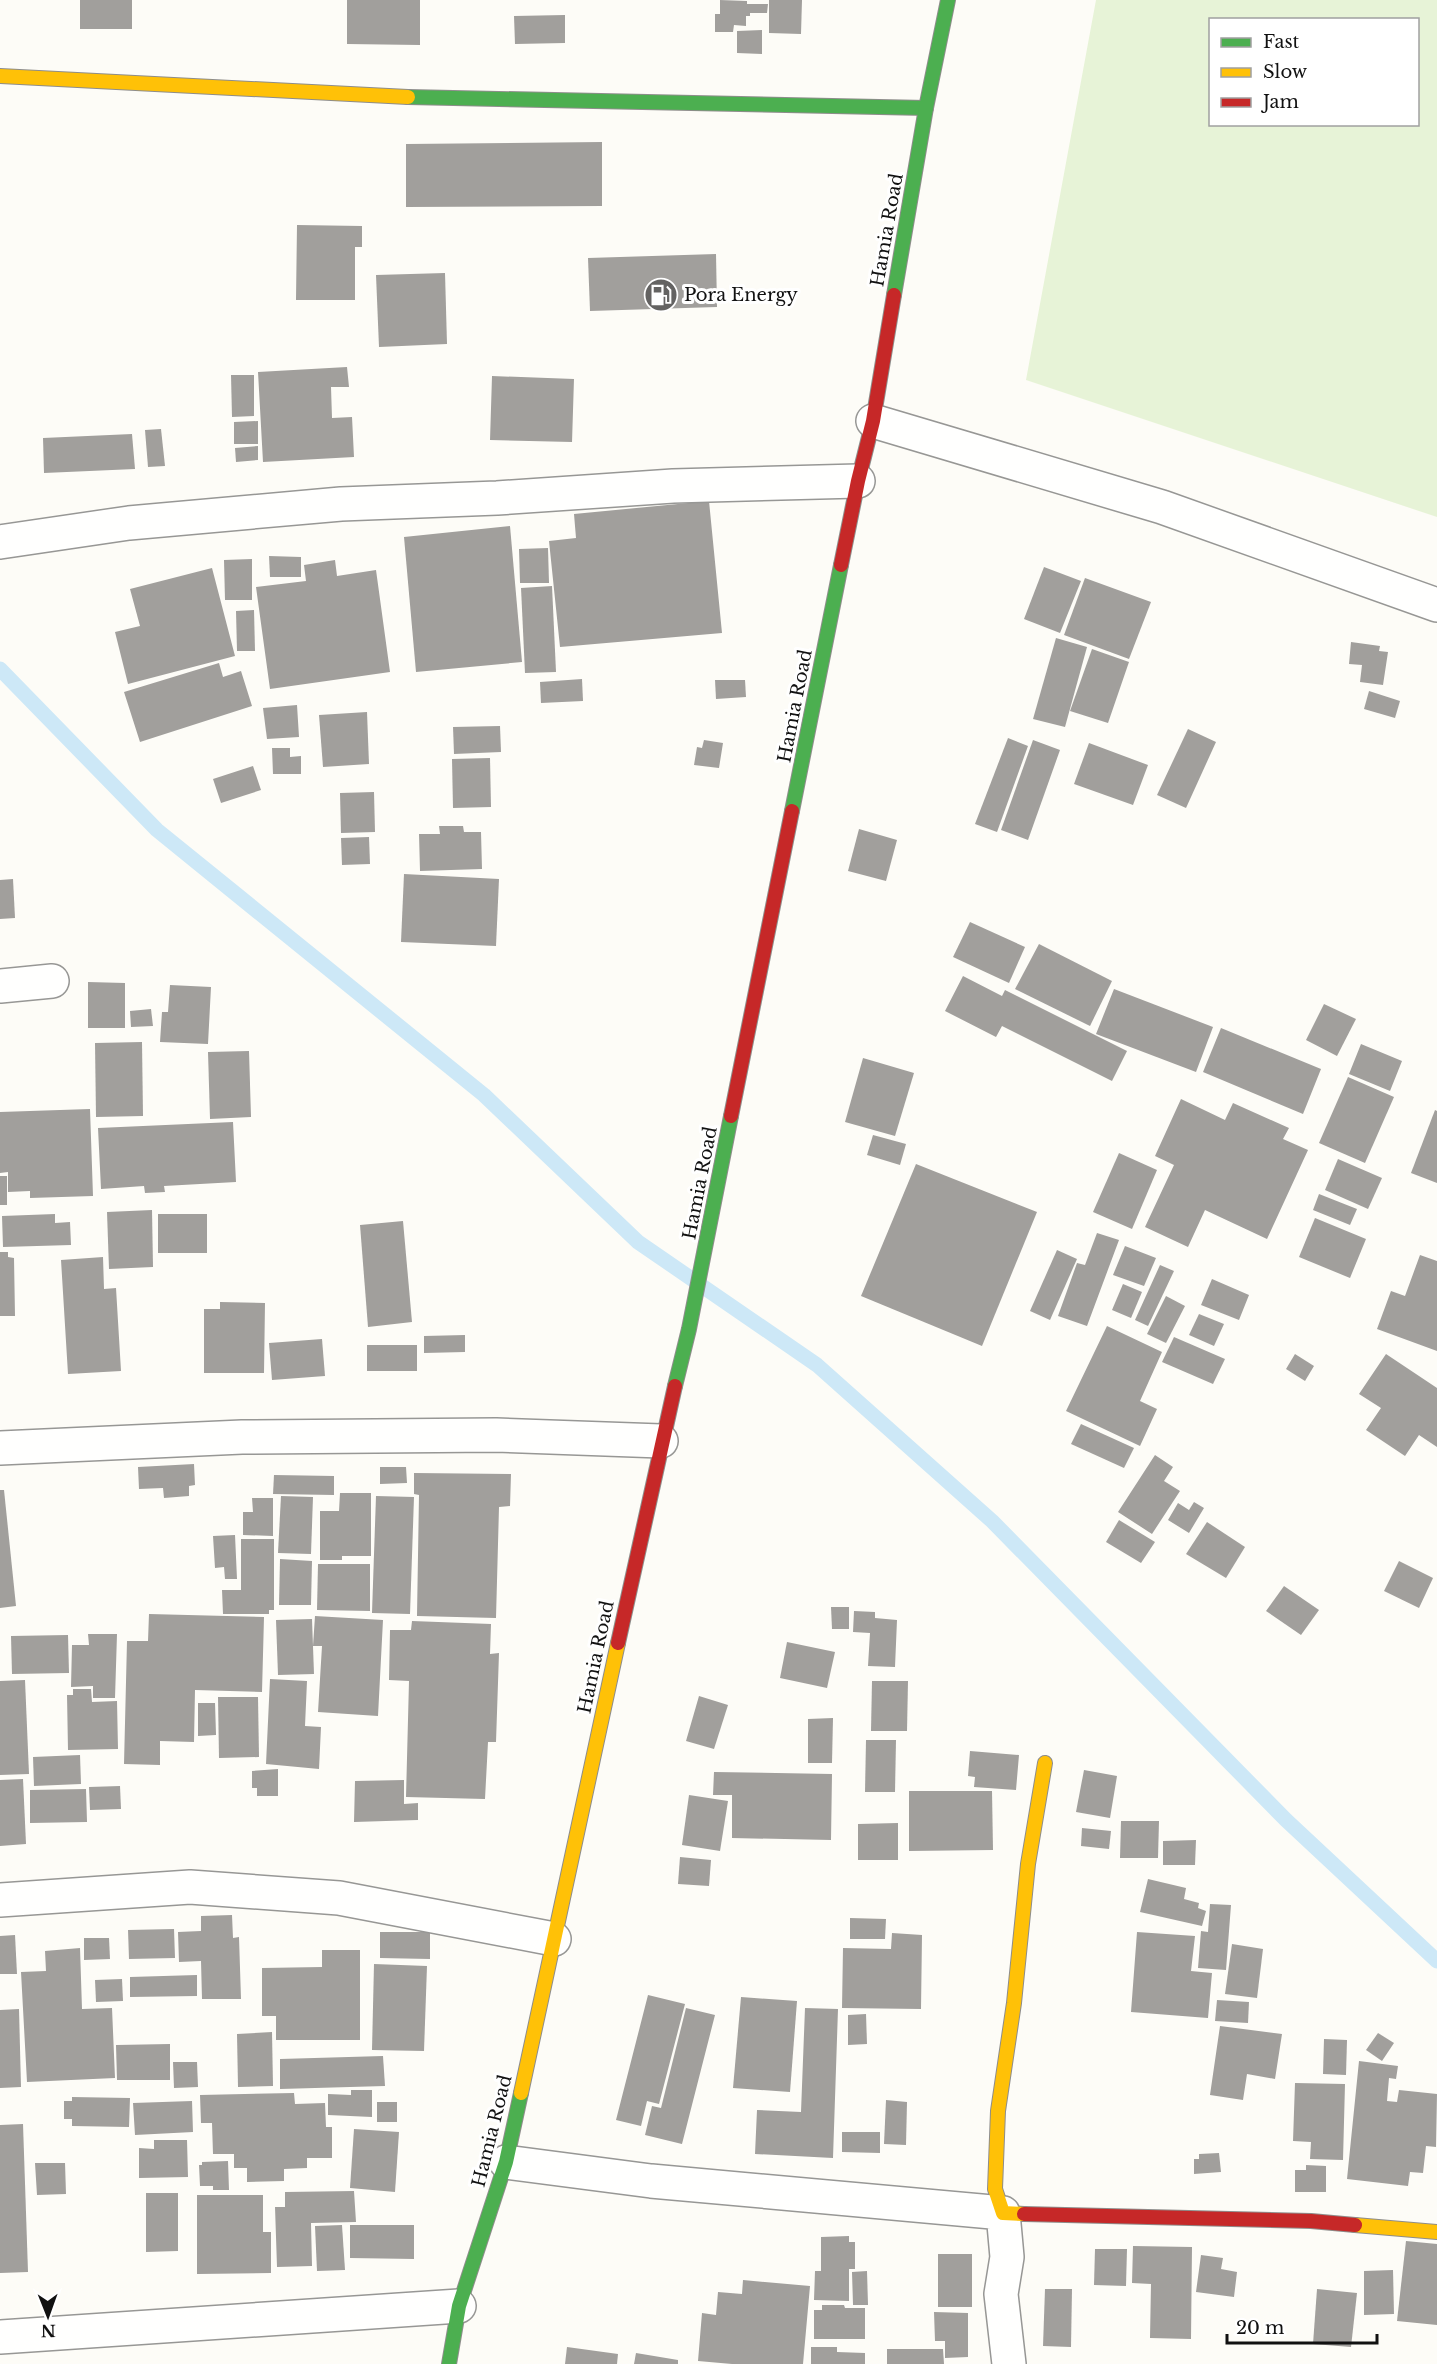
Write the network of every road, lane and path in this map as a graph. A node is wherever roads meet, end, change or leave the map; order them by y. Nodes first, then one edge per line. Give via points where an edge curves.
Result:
1 (948, 0) edge
2 (0, 76) edge
3 (926, 108) junction
4 (873, 421) junction
5 (858, 481) junction
6 (0, 542) edge
7 (1437, 605) edge
8 (52, 981) dead end
9 (0, 986) edge
10 (661, 1441) junction
11 (0, 1448) edge
12 (1045, 1763) dead end
13 (0, 1900) edge
14 (554, 1939) junction
15 (506, 2162) junction
16 (1003, 2213) junction
17 (1437, 2232) edge
18 (459, 2306) junction
19 (0, 2337) edge
20 (449, 2364) edge
21 (1009, 2364) edge

1 - 3 main road, Hamia Road
2 - 3 main road via 438,98
3 - 4 main road, Hamia Road
4 - 5 main road, Hamia Road
4 - 7 street via 1162,507
5 - 6 street via 673,486 341,504 129,523
5 - 10 main road, Hamia Road via 709,1228
8 - 9 street
10 - 11 street via 496,1436 242,1437
10 - 14 main road, Hamia Road
12 - 16 main road via 1028,1864 998,2111 995,2189
13 - 14 street via 190,1887 339,1898
14 - 15 main road, Hamia Road
15 - 16 street via 651,2181
15 - 18 main road, Hamia Road
16 - 17 main road via 1311,2221
16 - 21 street via 1007,2257 1001,2294
18 - 19 street
18 - 20 main road, Hamia Road

